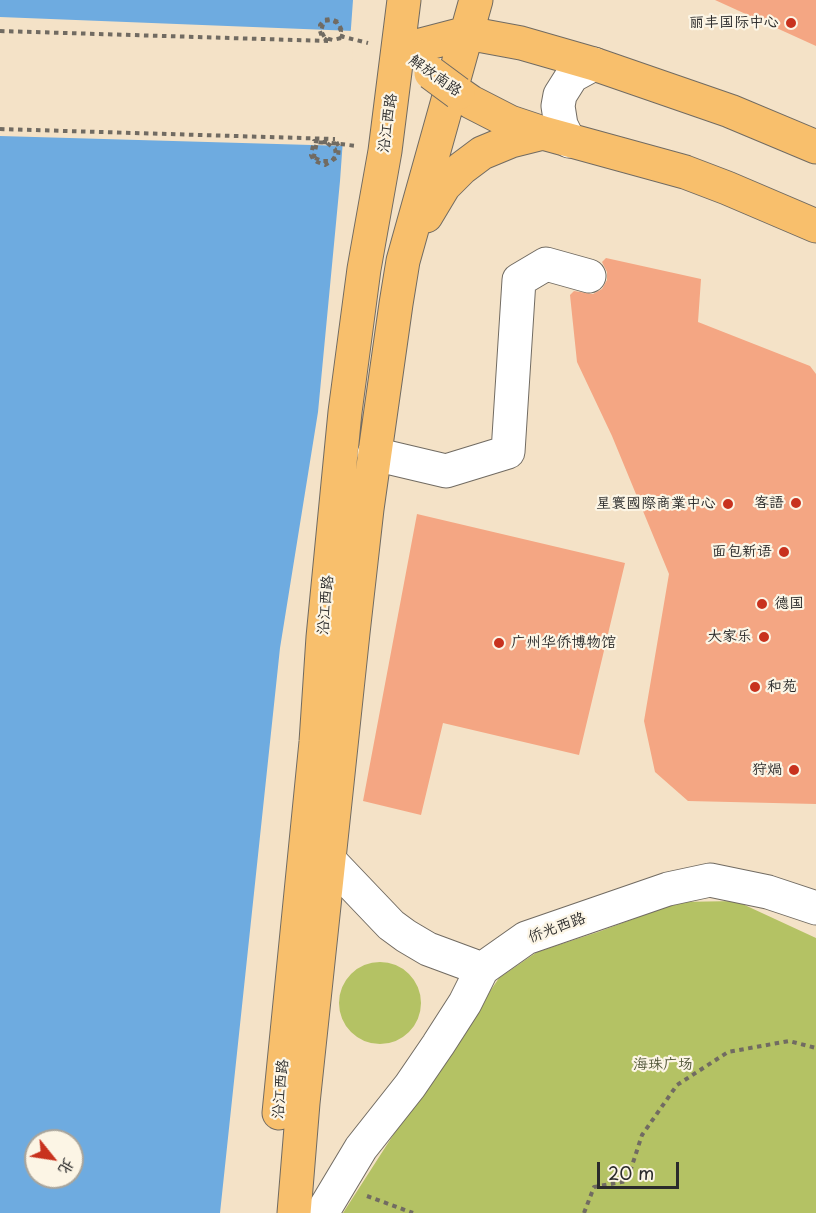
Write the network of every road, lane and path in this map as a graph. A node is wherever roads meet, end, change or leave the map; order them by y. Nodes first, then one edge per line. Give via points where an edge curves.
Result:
1 (404, 0) edge
2 (476, 0) edge
3 (0, 31) edge
4 (467, 33) junction
5 (340, 37) junction
6 (398, 51) junction
7 (594, 64) junction
8 (0, 129) edge
9 (556, 137) junction
10 (331, 142) dead end
11 (816, 147) edge
12 (816, 225) edge
13 (403, 261) junction
14 (589, 276) dead end
15 (374, 453) junction
16 (329, 860) junction
17 (816, 908) edge
18 (482, 969) junction
19 (816, 1048) edge
20 (338, 1185) junction
21 (271, 1213) edge
22 (294, 1213) edge
23 (322, 1213) edge
24 (413, 1213) edge
25 (584, 1213) edge

1 - 6 main road, 沿江西路
2 - 4 main road, 沿江西路
3 - 5 path, bridge via 328,41 322,37 320,26 331,19 339,22 343,33
4 - 6 main road, 解放南路
4 - 7 main road, 解放南路 via 521,43
4 - 13 main road, 沿江西路
5 - 5 path via 337,23 324,21 321,31 325,38
6 - 9 main road, 解放南路, bridge via 471,102 510,122
6 - 21 main road, 沿江西路 via 345,412
7 - 9 street via 572,76 560,95 561,125
7 - 11 main road, 解放南路 via 730,111
8 - 10 path, bridge via 335,139 338,157 331,161 315,159 317,142 327,142 335,149 336,155 332,161 325,165 313,159 311,155 314,141
9 - 12 main road, 解放南路 via 685,172
9 - 13 main road via 511,141 482,153 462,168 430,208
13 - 15 main road, 沿江西路
14 - 15 street via 546,264 519,280 508,452 446,471
15 - 16 main road, 沿江西路
16 - 18 street via 406,936 428,949
16 - 22 main road, 沿江西路
17 - 18 street, 侨光西路 via 768,892 710,880 668,889 526,938
18 - 20 street, 侨光西路 via 438,1045
19 - 25 path via 789,1041 728,1052 676,1084 642,1135 627,1181 594,1187
20 - 23 street, 侨光西路
20 - 24 path

